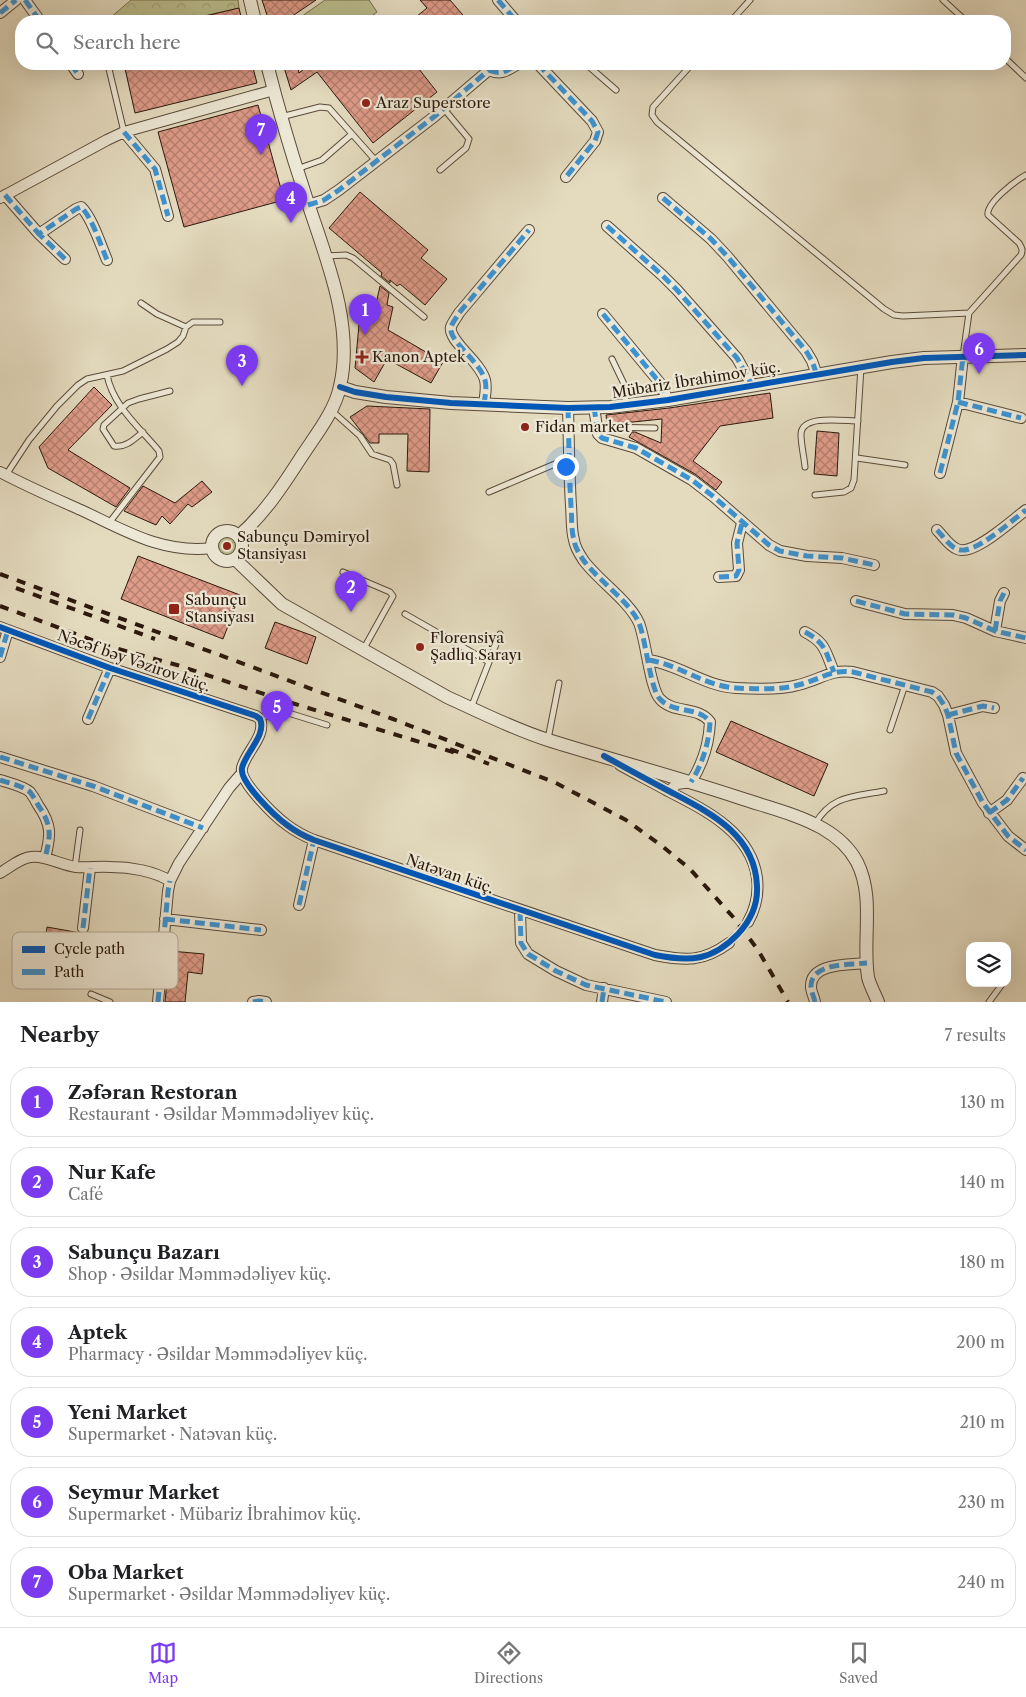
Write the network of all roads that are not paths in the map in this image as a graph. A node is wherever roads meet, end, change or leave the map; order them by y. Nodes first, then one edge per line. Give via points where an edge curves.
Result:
1 (16, 0) edge
2 (25, 0) edge
3 (250, 0) edge
4 (498, 0) edge
5 (750, 0) edge
6 (943, 0) edge
7 (0, 13) edge
8 (36, 15) edge
9 (254, 15) edge
10 (511, 15) edge
11 (736, 15) edge
12 (959, 15) edge
13 (1011, 64) edge
14 (75, 70) edge
15 (109, 70) edge
16 (269, 70) edge
17 (489, 70) edge
18 (493, 70) edge
19 (508, 70) edge
20 (544, 70) edge
21 (593, 70) edge
22 (687, 70) edge
23 (78, 74) dead end
24 (1026, 78) edge
25 (274, 90) junction
26 (616, 90) dead end
27 (444, 109) junction
28 (281, 117) junction
29 (124, 132) junction
30 (352, 134) junction
31 (377, 162) junction
32 (297, 169) junction
33 (440, 170) dead end
34 (1026, 175) edge
35 (566, 177) dead end
36 (2, 196) edge
37 (663, 198) dead end
38 (308, 205) junction
39 (168, 216) dead end
40 (607, 226) dead end
41 (529, 230) dead end
42 (39, 234) junction
43 (325, 256) junction
44 (65, 259) dead end
45 (107, 260) dead end
46 (141, 303) dead end
47 (969, 313) junction
48 (603, 314) dead end
49 (424, 317) dead end
50 (220, 322) dead end
51 (186, 327) junction
52 (1026, 355) edge
53 (963, 356) junction
54 (612, 359) dead end
55 (861, 367) junction
56 (107, 375) junction
57 (817, 375) junction
58 (752, 385) junction
59 (340, 387) junction
60 (170, 391) dead end
61 (668, 400) junction
62 (958, 402) junction
63 (484, 404) junction
64 (626, 405) junction
65 (594, 407) junction
66 (123, 408) junction
67 (568, 408) junction
68 (331, 410) junction
69 (1021, 418) dead end
70 (858, 421) junction
71 (597, 427) junction
72 (655, 428) dead end
73 (143, 432) junction
74 (569, 458) junction
75 (857, 458) junction
76 (905, 465) dead end
77 (805, 467) dead end
78 (3, 473) edge
79 (940, 473) dead end
80 (397, 485) dead end
81 (488, 492) dead end
82 (815, 495) dead end
83 (1026, 510) edge
84 (109, 523) junction
85 (742, 523) junction
86 (937, 530) dead end
87 (239, 536) junction
88 (212, 548) junction
89 (235, 559) junction
90 (874, 565) dead end
91 (343, 572) dead end
92 (719, 577) dead end
93 (1004, 593) dead end
94 (856, 601) dead end
95 (405, 614) dead end
96 (4, 628) edge
97 (996, 631) junction
98 (805, 632) dead end
99 (500, 634) dead end
100 (1026, 638) edge
101 (363, 651) junction
102 (0, 657) edge
103 (649, 660) junction
104 (489, 662) junction
105 (110, 668) junction
106 (834, 672) junction
107 (559, 683) dead end
108 (905, 685) junction
109 (471, 708) junction
110 (994, 708) dead end
111 (948, 715) junction
112 (88, 719) dead end
113 (260, 719) junction
114 (327, 725) dead end
115 (890, 730) dead end
116 (548, 740) junction
117 (604, 756) junction
118 (0, 757) edge
119 (242, 773) junction
120 (1023, 778) dead end
121 (0, 780) edge
122 (691, 782) junction
123 (669, 791) junction
124 (884, 791) dead end
125 (989, 813) junction
126 (815, 824) junction
127 (203, 828) junction
128 (80, 830) dead end
129 (314, 840) junction
130 (1026, 850) edge
131 (45, 858) junction
132 (75, 867) junction
133 (90, 868) junction
134 (0, 873) edge
135 (170, 881) junction
136 (299, 905) dead end
137 (520, 911) junction
138 (165, 919) junction
139 (748, 922) tunnel mouth
140 (83, 928) dead end
141 (261, 930) dead end
142 (164, 932) edge
143 (729, 942) tunnel mouth
144 (867, 964) junction
145 (1000, 987) edge
146 (604, 988) junction
147 (159, 989) edge
148 (91, 994) dead end
149 (110, 1002) edge
150 (158, 1002) edge
151 (253, 1002) edge
152 (266, 1002) edge
153 (602, 1002) edge
154 (666, 1002) edge
155 (815, 1002) edge
156 (878, 1002) edge
157 (989, 1002) edge

1 - 7 street
2 - 8 street
3 - 9 street
4 - 10 street
5 - 11 lane
6 - 12 lane
13 - 24 lane
14 - 23 street
15 - 29 lane
16 - 25 street
17 - 27 street
18 - 19 street via 495,74
20 - 35 street via 592,121 598,132 595,141
21 - 26 lane
22 - 47 lane via 653,107 652,115 658,122 884,309 903,316
25 - 28 street
25 - 29 street
27 - 31 street
27 - 33 lane via 469,139 469,144
28 - 30 lane via 325,106
28 - 32 street
29 - 36 street
29 - 39 street via 155,169
30 - 31 lane
30 - 32 lane via 322,160
31 - 38 street via 324,200
32 - 38 street
34 - 47 lane via 1010,186 987,211 1019,243 1021,256
36 - 42 street
37 - 57 street via 711,239 747,278 806,351
38 - 43 street
40 - 58 street via 677,290 737,358
41 - 63 street via 451,327 455,341 474,360 485,380
42 - 44 street
42 - 45 street via 81,207
43 - 49 lane via 346,254 353,258
43 - 59 street via 342,328
46 - 51 lane
47 - 53 lane
48 - 61 street via 660,383
50 - 51 lane via 193,322
51 - 56 lane via 183,336 167,349 123,371
52 - 53 street, Mübariz İbrahimov küç.
53 - 55 street, Mübariz İbrahimov küç.
53 - 62 street
54 - 64 lane via 624,384
55 - 57 street, Mübariz İbrahimov küç.
55 - 70 lane
56 - 66 lane via 110,388
56 - 78 lane via 87,379 78,385
57 - 58 street, Mübariz İbrahimov küç.
58 - 61 street, Mübariz İbrahimov küç.
59 - 63 street, Mübariz İbrahimov küç. via 386,397
59 - 68 street
60 - 66 lane via 139,399
61 - 64 street, Mübariz İbrahimov küç.
62 - 69 street
62 - 79 street
63 - 67 street, Mübariz İbrahimov küç.
64 - 65 street, Mübariz İbrahimov küç.
65 - 67 street, Mübariz İbrahimov küç.
65 - 71 street
66 - 73 lane
66 - 73 lane via 102,429 114,446 125,446
67 - 74 street
68 - 80 lane via 360,436 372,454 390,460
68 - 87 street via 273,500
70 - 75 lane
70 - 77 lane via 812,421 804,426 801,433
71 - 72 lane
71 - 85 street via 602,438 636,448 692,480
73 - 84 lane via 160,456
74 - 81 lane
74 - 103 street via 574,540 584,561 635,615
75 - 76 lane
75 - 82 lane via 851,488 844,492
78 - 84 street
83 - 86 street via 979,545 962,551 955,549
84 - 88 street via 158,544 194,550
85 - 90 street via 780,551
85 - 92 street via 737,543 739,570 736,576
87 - 88 street via 231,531 221,532 213,540
87 - 89 street via 242,549
88 - 89 street via 223,560
89 - 101 street via 282,604
91 - 101 lane via 393,596
93 - 97 street
94 - 97 street via 899,613 953,615
95 - 104 lane
96 - 102 street
96 - 105 street, Nəcəf bəy Vəzirov küç.
97 - 100 street
98 - 106 street via 818,639
99 - 104 lane
101 - 109 street
103 - 106 street via 667,664 697,679 737,688 786,687
103 - 122 street via 658,698 672,707 701,714 710,722 702,761
104 - 109 lane
105 - 112 street
105 - 113 street, Nəcəf bəy Vəzirov küç.
106 - 108 street via 853,672
107 - 116 lane
108 - 111 street via 932,692
108 - 115 lane
109 - 116 street
110 - 111 street via 983,706
111 - 125 street via 956,752
113 - 114 lane via 282,712
113 - 119 street via 259,735
116 - 117 street
117 - 122 street
117 - 123 street
118 - 127 street via 93,786
119 - 127 street
119 - 129 street, Natəvan küç. via 250,788 270,810 286,824
120 - 125 street via 1007,800
121 - 131 street via 30,792 48,821 50,841
122 - 123 street via 677,784
122 - 126 street
123 - 139 street via 730,829 750,854 758,893
124 - 126 lane via 836,801 822,812
125 - 130 street via 1008,836
126 - 144 street via 837,837 857,861 862,874
127 - 135 street
128 - 132 lane
129 - 136 street
129 - 137 street, Natəvan küç.
131 - 132 street
131 - 134 street via 24,858
132 - 133 street
133 - 135 street via 151,873
133 - 140 street
135 - 138 street
137 - 143 street, Natəvan küç. via 676,959 708,956
137 - 146 street via 521,943 528,954 586,986
138 - 141 street
138 - 142 street
144 - 155 street via 825,968 818,972 811,986
144 - 156 street
145 - 157 lane
146 - 153 street
146 - 154 street
147 - 150 street
148 - 149 lane
151 - 152 street

